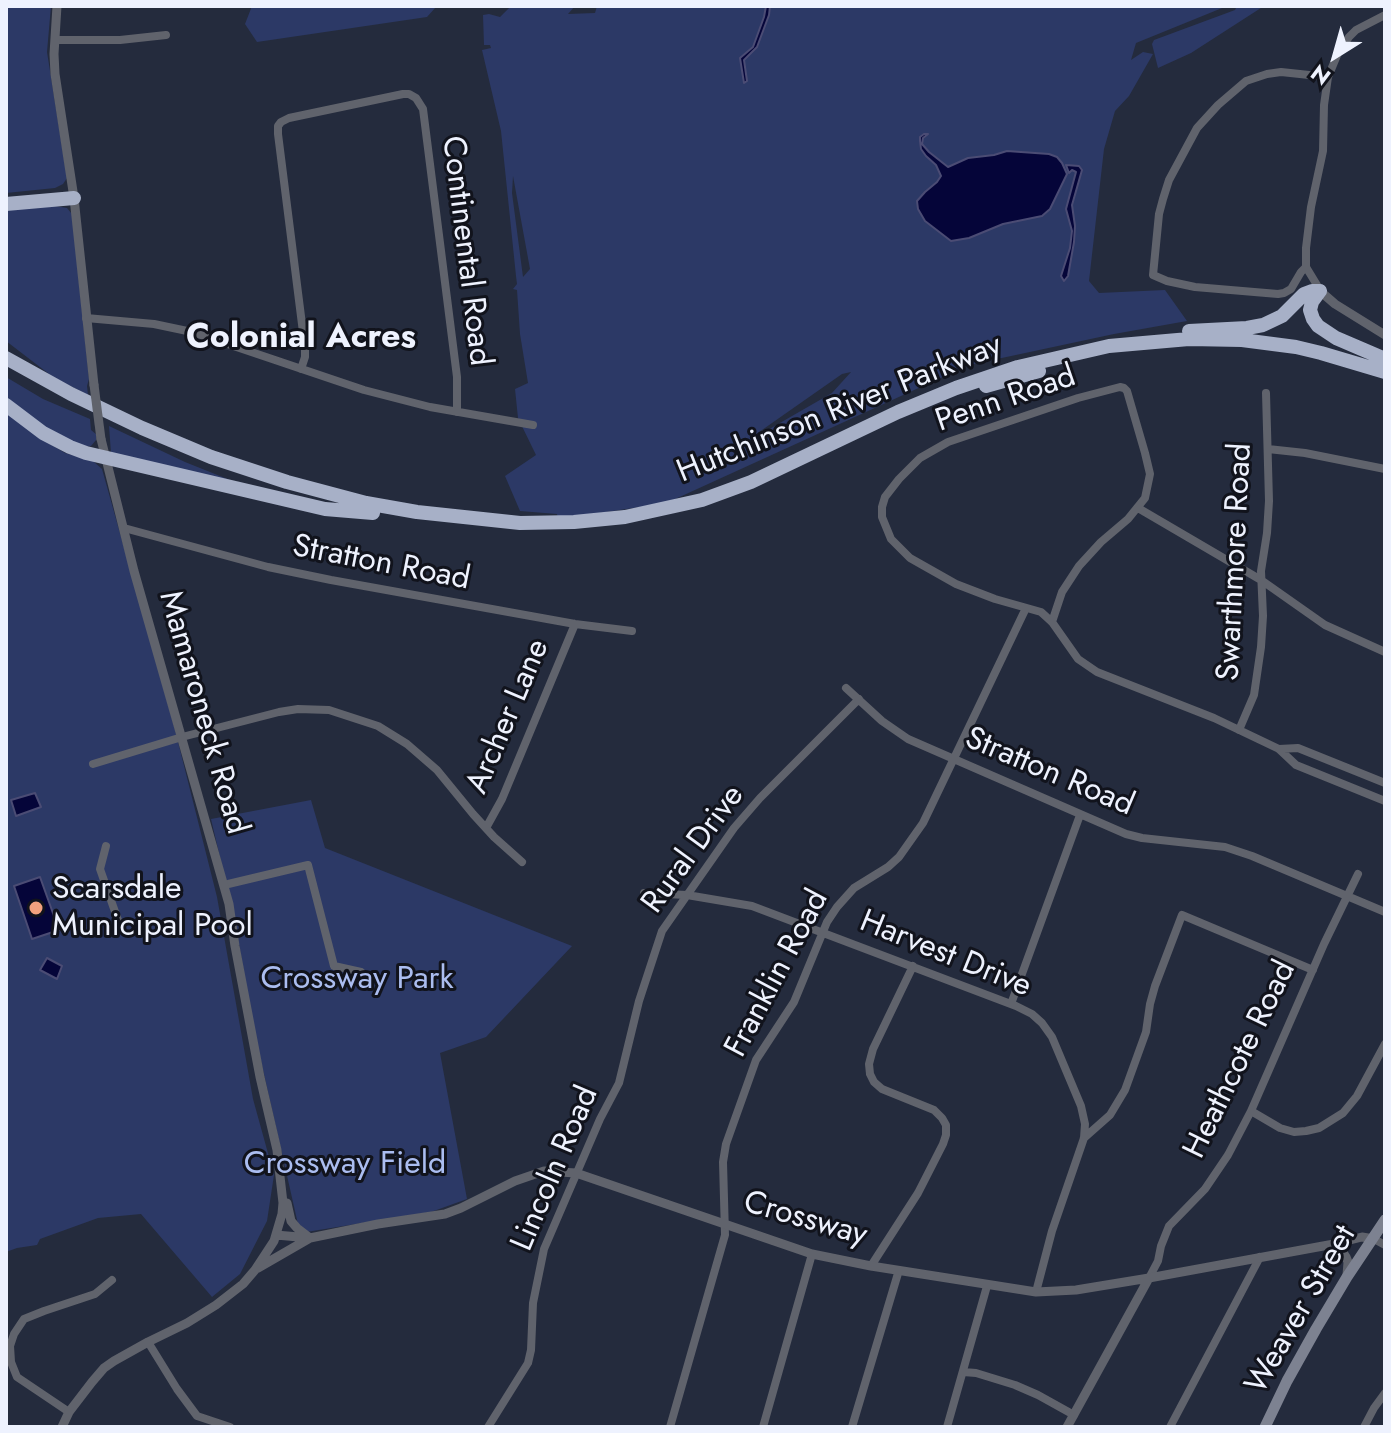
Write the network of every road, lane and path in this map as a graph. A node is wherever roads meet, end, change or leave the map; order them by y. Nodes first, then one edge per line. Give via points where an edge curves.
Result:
1 (57, 6) edge
2 (1385, 15) edge
3 (166, 35) dead end
4 (55, 40) junction
5 (1328, 77) junction
6 (74, 193) junction
7 (6, 196) edge
8 (6, 204) edge
9 (1306, 267) junction
10 (1320, 291) junction
11 (86, 318) junction
12 (1385, 335) edge
13 (6, 348) edge
14 (6, 358) edge
15 (1385, 359) edge
16 (1018, 367) junction
17 (6, 369) edge
18 (301, 369) junction
19 (1385, 372) edge
20 (1385, 381) edge
21 (50, 383) junction
22 (1266, 393) dead end
23 (6, 405) edge
24 (457, 412) junction
25 (533, 425) dead end
26 (1268, 449) junction
27 (105, 457) junction
28 (1385, 469) edge
29 (1138, 508) junction
30 (373, 513) junction
31 (124, 528) junction
32 (1261, 580) junction
33 (1026, 608) junction
34 (1052, 622) junction
35 (575, 624) junction
36 (632, 631) dead end
37 (1385, 652) edge
38 (846, 688) dead end
39 (859, 699) junction
40 (1239, 730) junction
41 (182, 737) junction
42 (1279, 749) junction
43 (954, 758) junction
44 (93, 764) dead end
45 (1368, 776) junction
46 (1385, 783) edge
47 (1361, 791) junction
48 (1385, 801) edge
49 (1080, 815) junction
50 (486, 828) junction
51 (106, 846) dead end
52 (522, 862) dead end
53 (1358, 874) dead end
54 (224, 885) junction
55 (644, 893) dead end
56 (687, 895) junction
57 (1349, 896) junction
58 (1385, 912) edge
59 (119, 923) dead end
60 (823, 932) junction
61 (913, 966) junction
62 (1313, 970) junction
63 (370, 980) dead end
64 (1011, 1004) junction
65 (1385, 1044) edge
66 (624, 1063) joint
67 (1251, 1111) junction
68 (1084, 1138) junction
69 (576, 1173) junction
70 (282, 1184) junction
71 (1385, 1220) edge
72 (725, 1225) junction
73 (276, 1235) junction
74 (310, 1238) junction
75 (1380, 1242) edge
76 (1334, 1244) junction
77 (812, 1254) junction
78 (1260, 1257) junction
79 (871, 1266) junction
80 (255, 1270) junction
81 (899, 1270) junction
82 (1347, 1277) junction
83 (1149, 1278) junction
84 (112, 1280) dead end
85 (987, 1286) junction
86 (1036, 1292) junction
87 (148, 1342) junction
88 (963, 1372) junction
89 (1385, 1393) edge
90 (69, 1412) junction
91 (1074, 1415) junction
92 (62, 1427) edge
93 (230, 1427) edge
94 (488, 1427) edge
95 (670, 1427) edge
96 (763, 1427) edge
97 (852, 1427) edge
98 (947, 1427) edge
99 (1067, 1427) edge
100 (1170, 1427) edge
101 (1265, 1427) edge
102 (1364, 1427) edge

1 - 4 street, Mamaroneck Road
2 - 5 street via 1349,37
3 - 4 street
4 - 6 street, Mamaroneck Road via 55,74
5 - 9 street
5 - 9 street via 1281,72 1246,81 1197,128 1163,199 1153,275 1195,287 1278,294 1291,289
6 - 7 highway
6 - 8 highway
6 - 11 street, Mamaroneck Road
9 - 10 street
10 - 12 street
10 - 15 highway via 1310,310 1318,326
10 - 16 highway via 1304,294 1282,316 1263,325 1148,335
11 - 18 street via 183,330
11 - 27 street, Mamaroneck Road, bridge
13 - 21 highway
14 - 21 highway, Hutchinson River Parkway
16 - 19 highway, Hutchinson River Parkway via 1109,346 1215,339 1296,347
16 - 21 highway, Hutchinson River Parkway via 909,407 702,500 599,521 547,523 445,516 311,489 188,447
17 - 30 highway, Hutchinson River Parkway via 171,450 270,486
18 - 24 street
18 - 24 street, Continental Road via 305,348 279,123 409,94 421,103 424,116
20 - 30 highway, Hutchinson River Parkway via 1266,352 1135,352 1057,366 981,388 751,492 651,522 597,530 518,531 437,525
22 - 26 street, Swarthmore Road
23 - 27 highway via 53,439
24 - 25 street
26 - 28 street
26 - 32 street, Swarthmore Road
27 - 30 highway via 325,509
27 - 31 street, Mamaroneck Road
29 - 32 street
29 - 33 street, Penn Road via 1150,474 1127,391 1120,387 948,442 920,458 885,497 882,517 891,539 910,558 956,584
29 - 34 street via 1079,566 1062,592
31 - 35 street, Stratton Road via 268,567
31 - 41 street, Mamaroneck Road
32 - 37 street via 1325,625
32 - 40 street, Swarthmore Road via 1256,683
33 - 34 street, Penn Road
33 - 43 street, Franklin Road
34 - 40 street via 1078,659 1097,672
35 - 36 street, Stratton Road
35 - 50 street, Archer Lane
38 - 39 street, Stratton Road
39 - 43 street, Stratton Road via 897,733
39 - 56 street, Rural Drive via 760,798
40 - 42 street
41 - 44 street
41 - 50 street via 298,709 343,714 407,744 437,770
41 - 54 street, Mamaroneck Road
42 - 45 street via 1298,748
42 - 47 street via 1296,765
43 - 49 street, Stratton Road
43 - 60 street, Franklin Road via 911,842 888,867 846,895
45 - 46 street
45 - 47 street
47 - 48 street
49 - 57 street, Stratton Road via 1142,838 1225,847
49 - 64 street
50 - 52 street
51 - 59 street via 100,869
53 - 57 street, Heathcote Road
54 - 63 street via 308,865 334,966 361,972
54 - 70 street, Mamaroneck Road
55 - 56 street, Harvest Drive
56 - 60 street, Harvest Drive via 752,906
56 - 66 street, Rural Drive via 662,931
57 - 58 street, Stratton Road
57 - 62 street, Heathcote Road
60 - 61 street, Harvest Drive
60 - 72 street, Franklin Road via 794,1002 756,1060 726,1144
61 - 64 street, Harvest Drive
61 - 79 street via 873,1049 870,1074 882,1089 934,1110 946,1125 946,1135 918,1193
62 - 67 street, Heathcote Road
62 - 68 street via 1182,915 1125,1090 1110,1115
64 - 68 street, Harvest Drive via 1032,1014 1052,1037 1081,1106
65 - 67 street via 1357,1096 1319,1128 1294,1132
66 - 69 street, Lincoln Road
67 - 83 street, Heathcote Road via 1213,1180 1169,1226
68 - 86 street, Harvest Drive
69 - 72 street, Crossway
69 - 74 street, Crossway via 544,1171 445,1214
69 - 94 street, Lincoln Road via 544,1249 528,1363
70 - 73 street, Mamaroneck Road
70 - 74 street via 291,1221
71 - 75 main road, Weaver Street
72 - 77 street, Crossway
72 - 95 street, Franklin Road
73 - 74 street, Crossway
73 - 80 street, Mamaroneck Road
74 - 80 street
75 - 76 street, Crossway via 1362,1237
75 - 82 main road, Weaver Street
76 - 78 street, Crossway
76 - 82 street via 1348,1262
77 - 79 street, Crossway
77 - 96 street
78 - 83 street, Crossway
78 - 100 street
79 - 81 street, Crossway
80 - 87 street, Mamaroneck Road via 216,1305
81 - 85 street, Crossway
81 - 97 street
82 - 101 main road, Weaver Street
83 - 86 street, Crossway
83 - 91 street, Heathcote Road
84 - 90 street via 95,1294 24,1319 10,1346 17,1377
85 - 86 street, Crossway
85 - 88 street
87 - 90 street, Mamaroneck Road via 104,1368
87 - 93 street via 197,1416
88 - 91 street via 1015,1385
88 - 98 street
89 - 102 street
90 - 92 street, Mamaroneck Road
91 - 99 street, Heathcote Road

